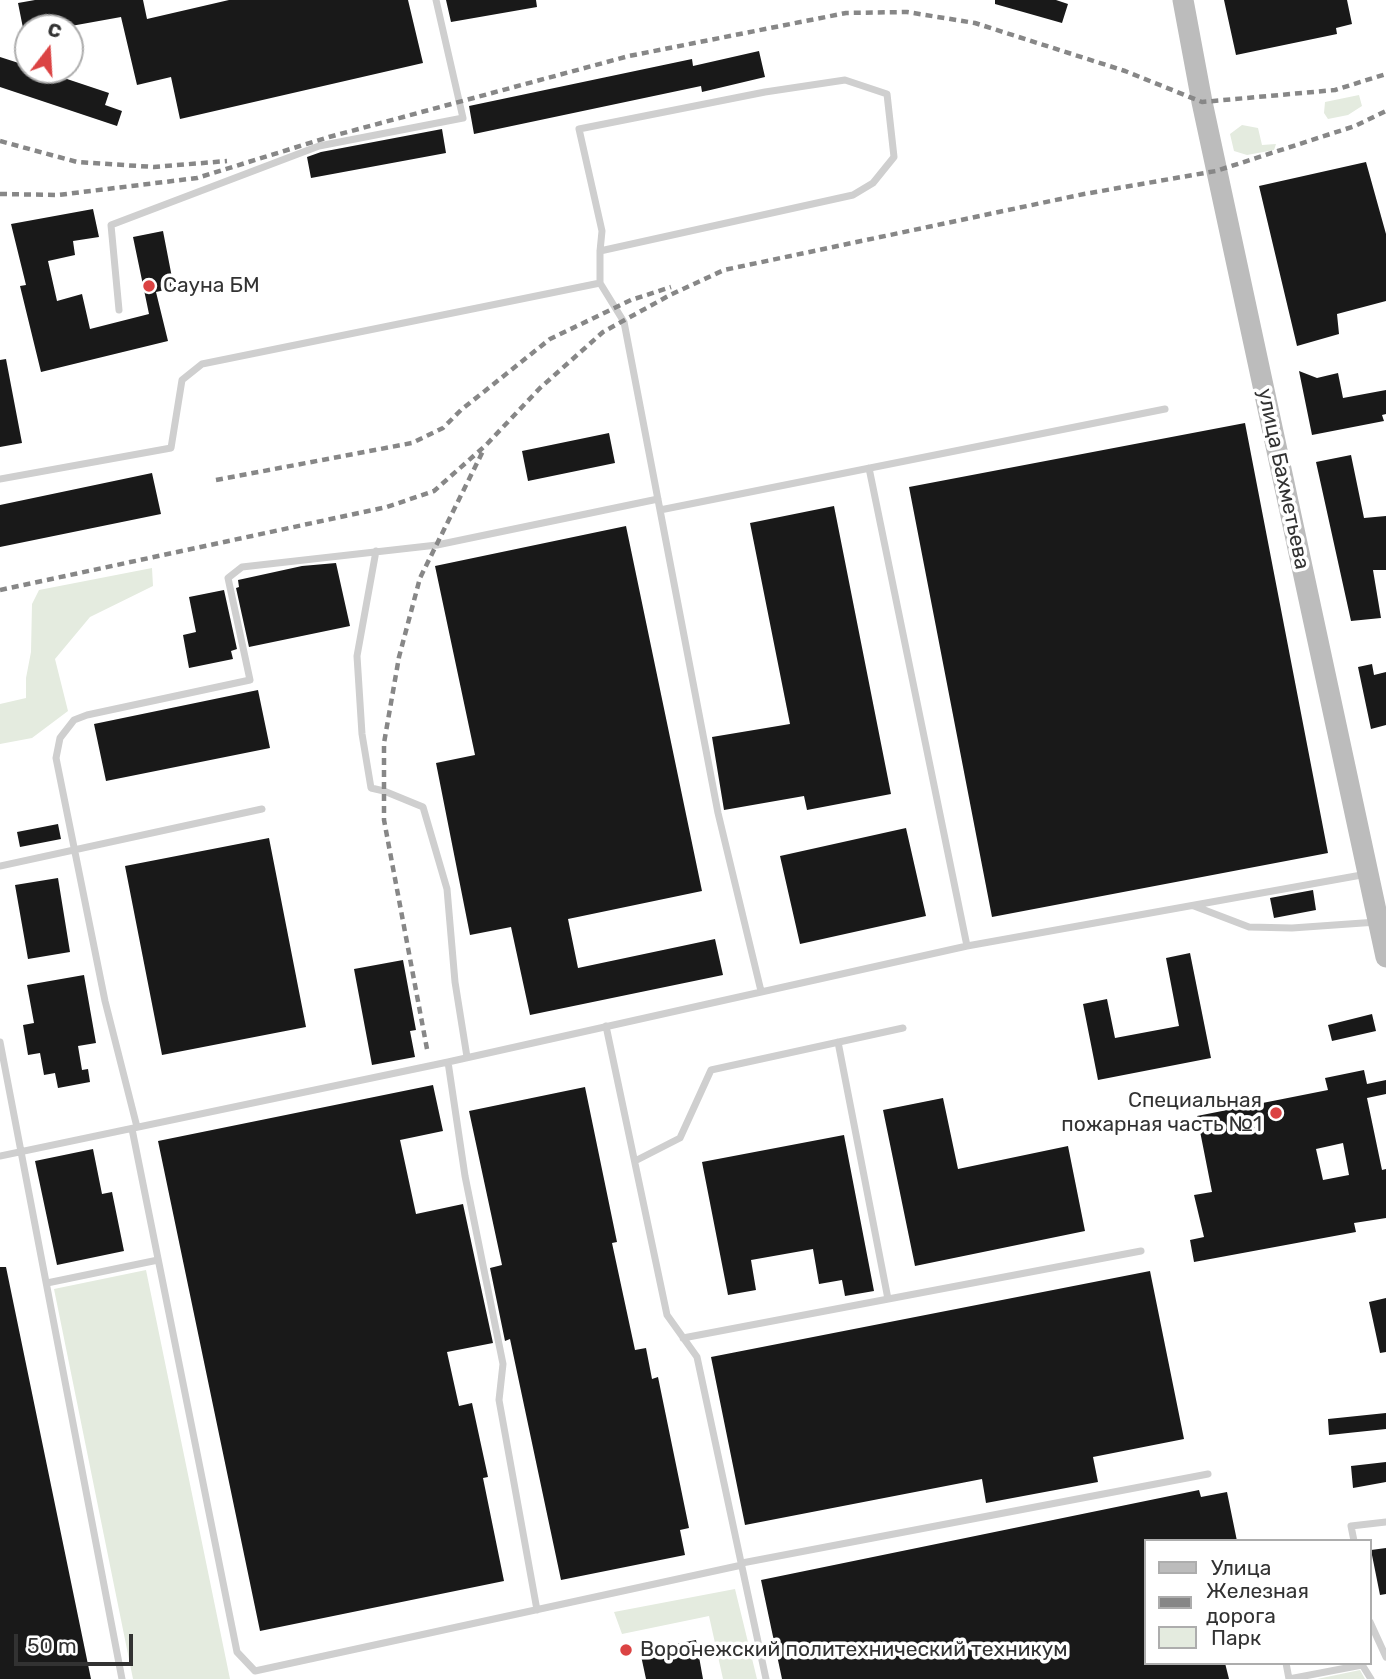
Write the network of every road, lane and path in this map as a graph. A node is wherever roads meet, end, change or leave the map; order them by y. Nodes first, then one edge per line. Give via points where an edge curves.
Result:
1 (436, 0) edge
2 (1183, 0) edge
3 (600, 251) junction
4 (600, 282) junction
5 (119, 310) dead end
6 (1165, 409) dead end
7 (869, 468) junction
8 (0, 479) edge
9 (658, 499) junction
10 (660, 510) junction
11 (376, 551) junction
12 (262, 809) dead end
13 (75, 851) junction
14 (0, 866) edge
15 (1368, 874) junction
16 (1194, 905) junction
17 (1378, 922) junction
18 (967, 946) junction
19 (1386, 957) edge
20 (761, 991) junction
21 (606, 1026) junction
22 (903, 1028) dead end
23 (0, 1042) edge
24 (838, 1042) junction
25 (467, 1057) junction
26 (448, 1062) junction
27 (135, 1128) junction
28 (22, 1152) junction
29 (0, 1156) edge
30 (635, 1161) junction
31 (1141, 1251) dead end
32 (158, 1260) junction
33 (47, 1283) junction
34 (888, 1299) junction
35 (683, 1338) junction
36 (1208, 1474) dead end
37 (1386, 1522) edge
38 (1354, 1539) edge
39 (742, 1564) junction
40 (537, 1610) junction
41 (1372, 1626) edge
42 (1386, 1657) edge
43 (1357, 1665) edge
44 (253, 1675) edge
45 (122, 1679) edge
46 (766, 1679) edge
47 (1289, 1679) edge

1 - 5 lane via 463,118 319,146 111,225
2 - 15 street, улица Бахметьева
3 - 3 lane via 602,230 579,129 845,80 887,94 894,157 873,183 853,195
3 - 4 lane
4 - 8 lane via 202,364 182,380 171,448
4 - 9 lane via 624,322
6 - 7 lane
7 - 10 lane
7 - 18 lane
9 - 10 lane
9 - 11 lane via 436,545
10 - 20 lane via 718,813
11 - 13 lane via 242,567 228,578 250,680 74,720 60,738 56,758
11 - 25 lane via 357,656 371,788 423,807 447,889
12 - 13 lane
13 - 14 lane
13 - 27 lane
15 - 16 lane
15 - 17 street, улица Бахметьева
16 - 17 lane via 1249,927
16 - 18 lane
17 - 19 street, улица Бахметьева
18 - 20 lane
20 - 21 lane
21 - 25 lane
21 - 30 lane
22 - 24 lane
23 - 28 lane
24 - 30 lane via 711,1070 681,1138
24 - 34 lane
25 - 26 lane
26 - 27 lane
26 - 40 lane via 465,1175 503,1364 499,1399
27 - 28 lane
27 - 32 lane
28 - 29 lane
28 - 33 lane
30 - 35 lane via 667,1315
31 - 34 lane
32 - 33 lane
32 - 44 lane via 237,1653
33 - 45 lane
34 - 35 lane
35 - 39 lane via 697,1357
36 - 39 lane
37 - 38 lane via 1351,1526
39 - 40 lane
39 - 46 lane
40 - 44 lane
41 - 42 lane
43 - 47 lane

